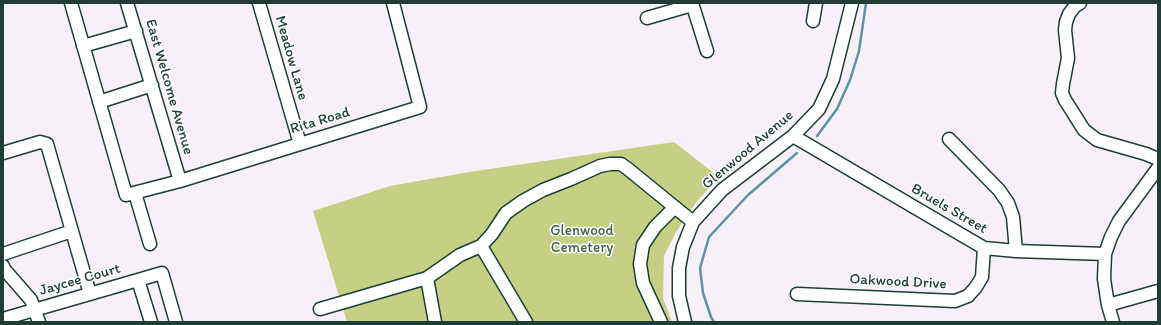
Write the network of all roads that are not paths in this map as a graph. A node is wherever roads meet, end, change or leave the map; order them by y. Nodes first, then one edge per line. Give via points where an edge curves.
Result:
1 (71, 3) edge
2 (127, 3) edge
3 (259, 3) edge
4 (393, 3) edge
5 (816, 3) edge
6 (852, 3) edge
7 (1080, 3) edge
8 (692, 4) edge
9 (647, 18) dead end
10 (813, 22) dead end
11 (136, 31) junction
12 (83, 46) junction
13 (707, 51) dead end
14 (152, 85) junction
15 (99, 102) junction
16 (793, 136) junction
17 (949, 139) dead end
18 (300, 144) junction
19 (3, 153) edge
20 (1158, 159) edge
21 (1158, 168) edge
22 (180, 181) junction
23 (130, 194) junction
24 (675, 207) junction
25 (692, 222) junction
26 (72, 231) junction
27 (150, 244) dead end
28 (481, 246) junction
29 (984, 248) junction
30 (1016, 251) junction
31 (3, 254) edge
32 (1105, 254) junction
33 (3, 266) edge
34 (427, 278) junction
35 (138, 280) junction
36 (1158, 291) edge
37 (90, 294) junction
38 (797, 294) dead end
39 (1108, 305) junction
40 (320, 309) dead end
41 (35, 310) junction
42 (3, 319) edge
43 (39, 322) edge
44 (151, 322) edge
45 (176, 322) edge
46 (435, 322) edge
47 (526, 322) edge
48 (661, 322) edge
49 (685, 322) edge
50 (1113, 322) edge

1 - 12 street
2 - 11 street, East Welcome Avenue
3 - 18 street, Meadow Lane
4 - 18 street, Rita Road via 420,107
5 - 10 street
6 - 16 street, Glenwood Avenue via 833,79 819,109
7 - 20 street via 1069,14 1066,22 1068,58 1062,93 1065,100 1084,130 1097,140
8 - 9 street
8 - 13 street
11 - 12 street
11 - 14 street, East Welcome Avenue
12 - 15 street
14 - 15 street
14 - 22 street, East Welcome Avenue
15 - 23 street
16 - 25 street, Glenwood Avenue via 722,190
16 - 29 street, Bruels Street
17 - 30 street via 999,190 1008,203 1013,217
18 - 22 street, Rita Road
19 - 26 street via 40,142 47,144
21 - 32 street via 1119,221
22 - 23 street, Rita Road
23 - 27 street
24 - 25 street
24 - 28 street via 620,164 600,166 523,201 506,213
24 - 48 street via 655,227 643,245 640,264 643,283
25 - 49 street, Glenwood Avenue via 679,268 679,296
26 - 31 street
26 - 37 street
28 - 34 street via 460,255
28 - 47 street
29 - 30 street, Bruels Street
29 - 38 street, Oakwood Drive via 982,277 968,296 955,301
30 - 32 street, Bruels Street
32 - 39 street via 1104,279
33 - 41 street via 31,300
34 - 40 street
34 - 46 street
35 - 37 street, Jaycee Court
35 - 44 street, Jaycee Court
35 - 45 street via 162,273
36 - 39 street
37 - 41 street, Jaycee Court
39 - 50 street
41 - 42 street, Jaycee Court
41 - 43 street, Jaycee Court

